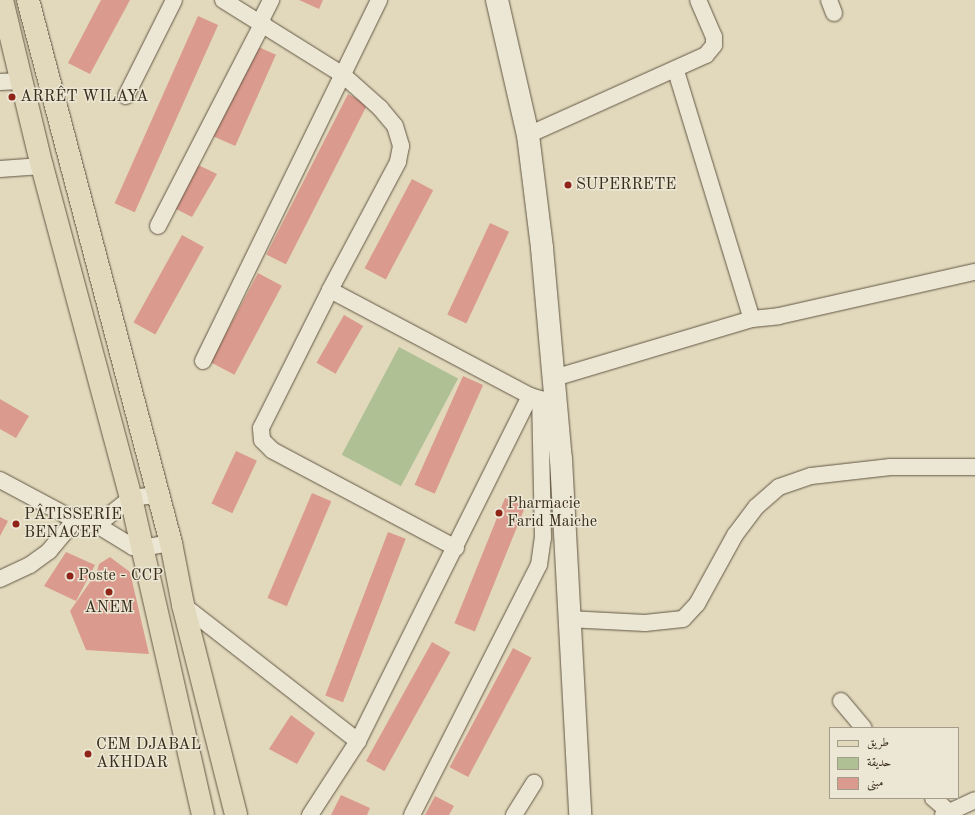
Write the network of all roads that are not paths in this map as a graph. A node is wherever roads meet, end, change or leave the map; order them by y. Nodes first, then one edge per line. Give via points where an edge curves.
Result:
1 (2, 0) edge
2 (28, 0) edge
3 (174, 0) edge
4 (223, 0) edge
5 (271, 0) edge
6 (379, 0) edge
7 (497, 0) edge
8 (698, 0) edge
9 (261, 22) junction
10 (676, 70) junction
11 (342, 75) junction
12 (10, 81) edge
13 (126, 96) dead end
14 (528, 135) junction
15 (42, 166) junction
16 (0, 169) edge
17 (158, 226) dead end
18 (975, 272) edge
19 (330, 290) junction
20 (752, 319) junction
21 (203, 360) dead end
22 (554, 378) junction
23 (542, 400) junction
24 (975, 467) edge
25 (0, 480) edge
26 (157, 495) junction
27 (131, 498) junction
28 (75, 520) junction
29 (97, 525) junction
30 (171, 543) junction
31 (142, 548) junction
32 (456, 548) junction
33 (0, 578) edge
34 (183, 605) junction
35 (568, 619) junction
36 (841, 700) dead end
37 (863, 727) edge
38 (358, 741) junction
39 (534, 783) dead end
40 (934, 799) edge
41 (975, 800) edge
42 (946, 813) edge
43 (203, 815) edge
44 (236, 815) edge
45 (310, 815) edge
46 (412, 815) edge
47 (514, 815) edge
48 (580, 815) edge

1 - 12 main road
2 - 26 main road
3 - 13 street
4 - 9 street
5 - 9 street
6 - 11 street
7 - 14 main road
8 - 10 street via 714,37 714,45 700,60
9 - 11 street
9 - 17 street
10 - 14 street
10 - 20 street
11 - 19 street via 380,108 395,126 400,146 398,162
11 - 21 street
12 - 15 main road
14 - 22 main road
15 - 16 street
15 - 27 main road
18 - 20 street via 779,316
19 - 23 street
19 - 32 street via 261,428 262,440 272,450
20 - 22 street
22 - 23 main road
23 - 32 street
23 - 35 main road
23 - 46 street via 543,538 539,565
24 - 35 street via 882,468 811,476 779,487 756,507 735,535 697,604 683,619 645,622
25 - 28 street
26 - 27 street
26 - 30 main road
27 - 29 street
27 - 31 main road
28 - 29 street
28 - 33 street via 49,551 30,565
29 - 31 street via 122,542
30 - 31 street
30 - 34 main road
31 - 43 main road
32 - 38 street
34 - 38 street
34 - 44 main road
35 - 48 main road
36 - 37 street
38 - 45 street
39 - 47 street
40 - 42 street
41 - 42 street

